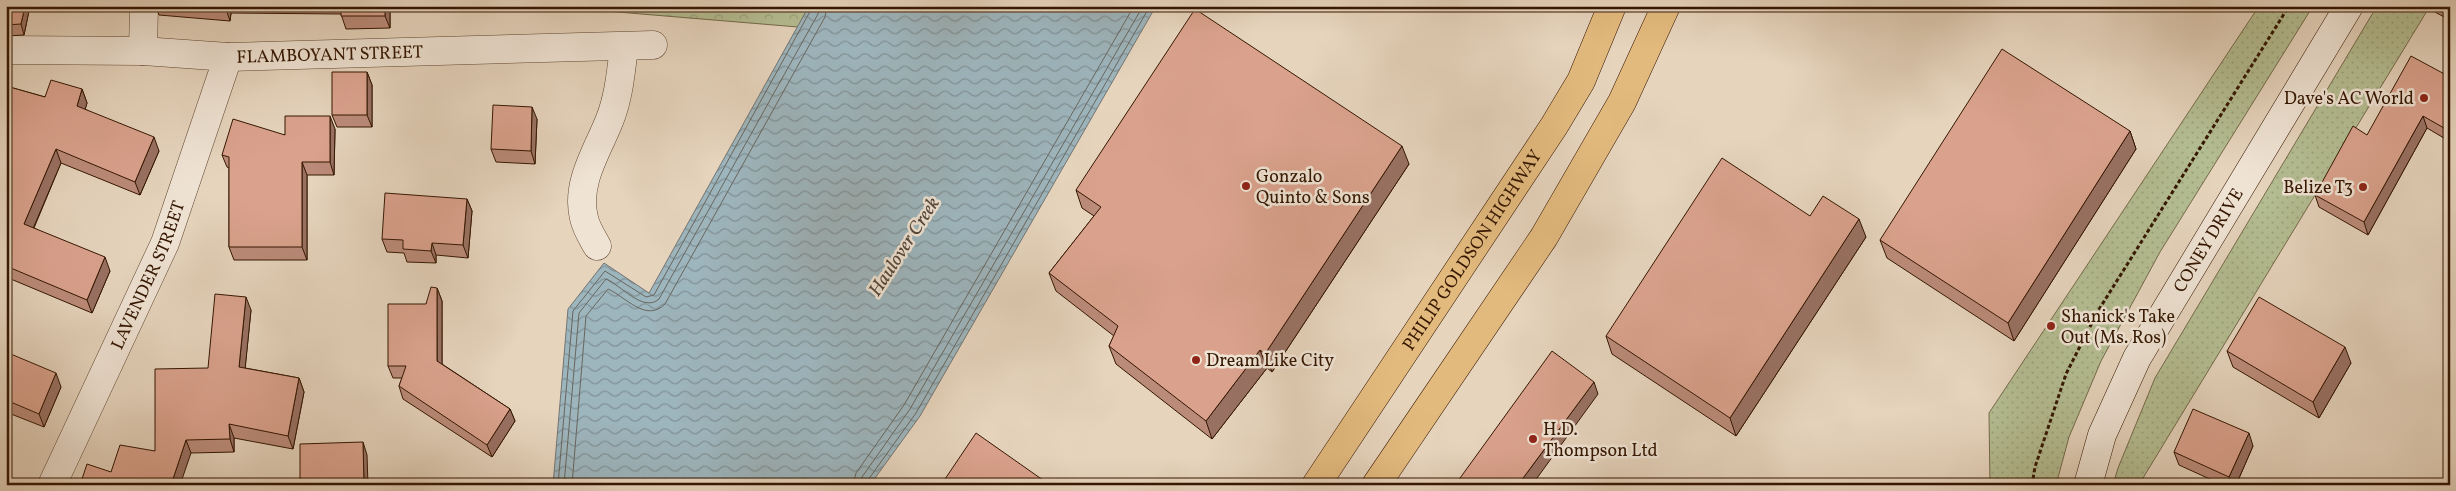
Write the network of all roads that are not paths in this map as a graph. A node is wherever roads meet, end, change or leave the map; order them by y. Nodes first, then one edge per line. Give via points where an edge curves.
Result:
1 (144, 6) edge
2 (1612, 6) edge
3 (1666, 6) edge
4 (2349, 6) edge
5 (653, 46) dead end
6 (624, 47) junction
7 (6, 50) edge
8 (143, 51) junction
9 (228, 57) junction
10 (597, 246) dead end
11 (52, 485) edge
12 (1316, 485) edge
13 (1376, 485) edge
14 (2088, 485) edge

1 - 8 street
2 - 12 main road, PHILIP GOLDSON HIGHWAY via 1581,80 1554,126
3 - 13 main road via 1622,102 1544,237
4 - 14 street, CONEY DRIVE via 2137,358 2102,434
5 - 6 street, FLAMBOYANT STREET
6 - 9 street, FLAMBOYANT STREET
6 - 10 street via 620,83 611,117 582,191 584,218
7 - 8 street, FLAMBOYANT STREET
8 - 9 street, FLAMBOYANT STREET
9 - 11 street, LAVENDER STREET via 165,243

